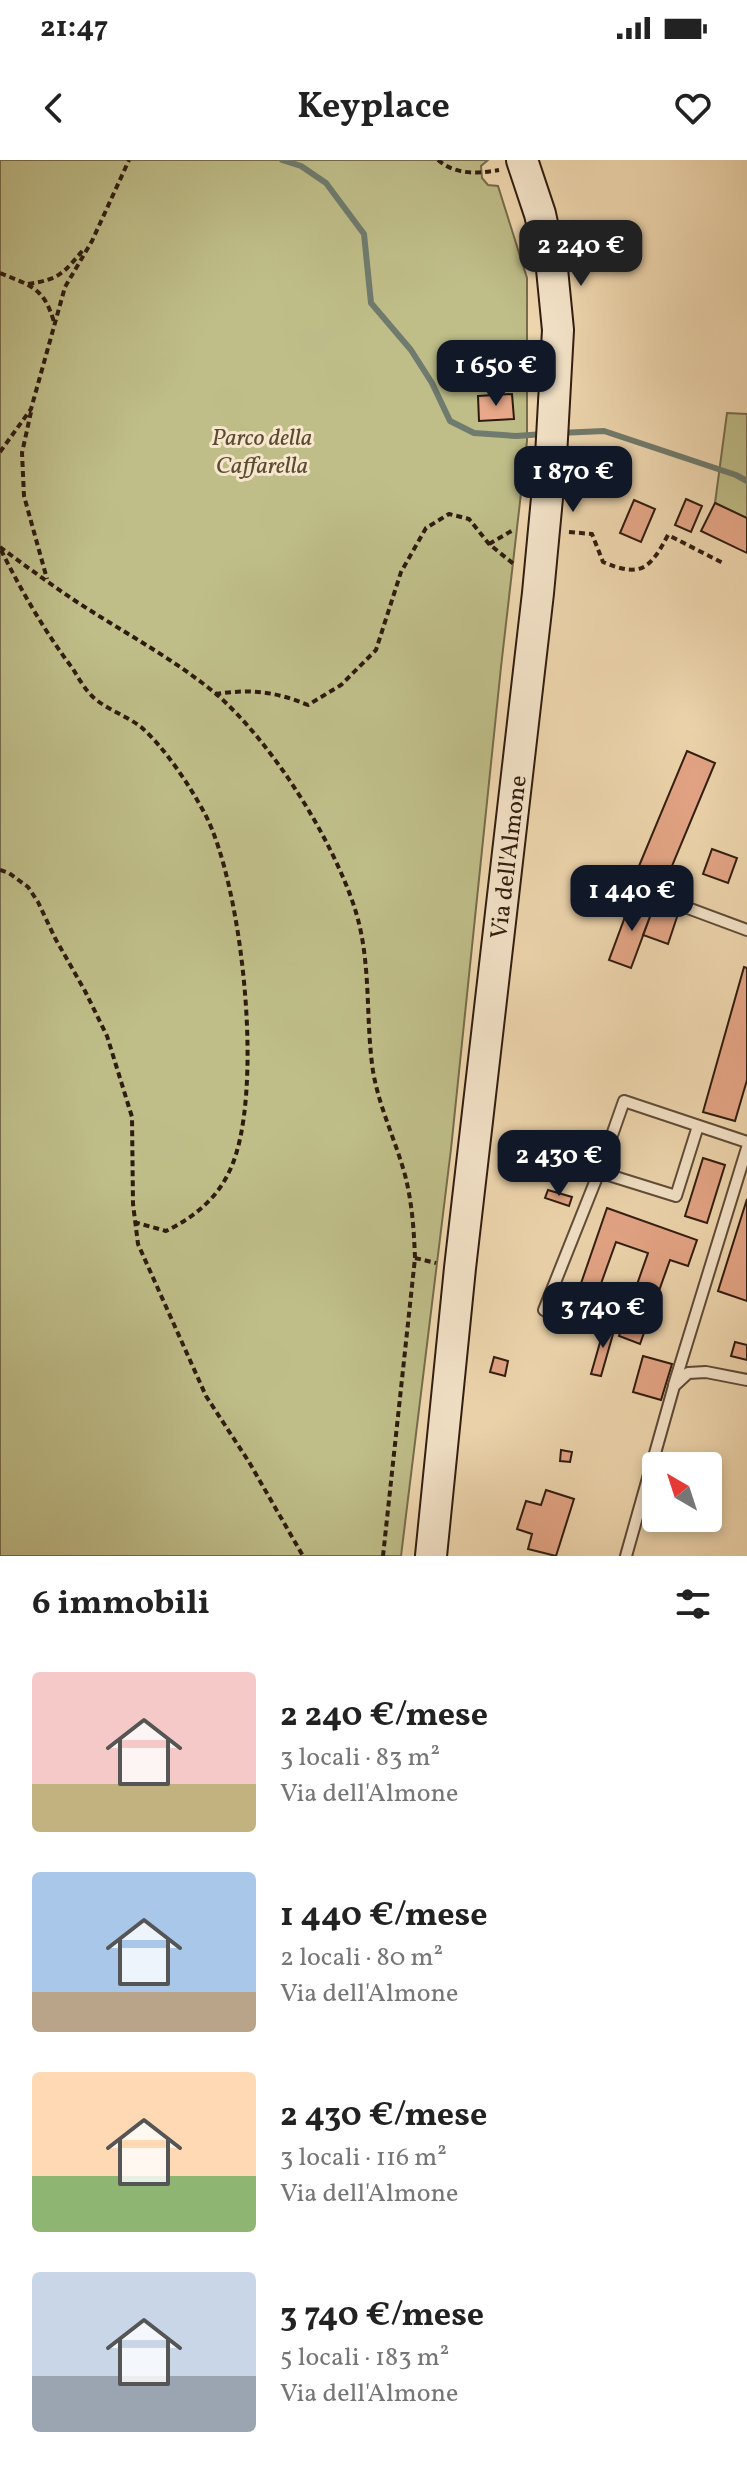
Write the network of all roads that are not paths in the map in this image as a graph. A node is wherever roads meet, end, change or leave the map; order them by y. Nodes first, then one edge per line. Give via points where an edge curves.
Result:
1 (512, 165) edge
2 (634, 888) dead end
3 (747, 930) edge
4 (698, 1126) junction
5 (747, 1145) edge
6 (599, 1172) junction
7 (544, 1310) dead end
8 (747, 1380) edge
9 (674, 1386) junction
10 (431, 1556) edge
11 (626, 1556) edge

1 - 10 main road, Via dell'Almone via 540,214 552,269 558,330 551,456
2 - 3 lane
4 - 5 lane
4 - 6 lane via 624,1101
4 - 6 lane via 676,1196
5 - 9 lane
6 - 7 lane
8 - 9 lane via 688,1373
9 - 11 lane

